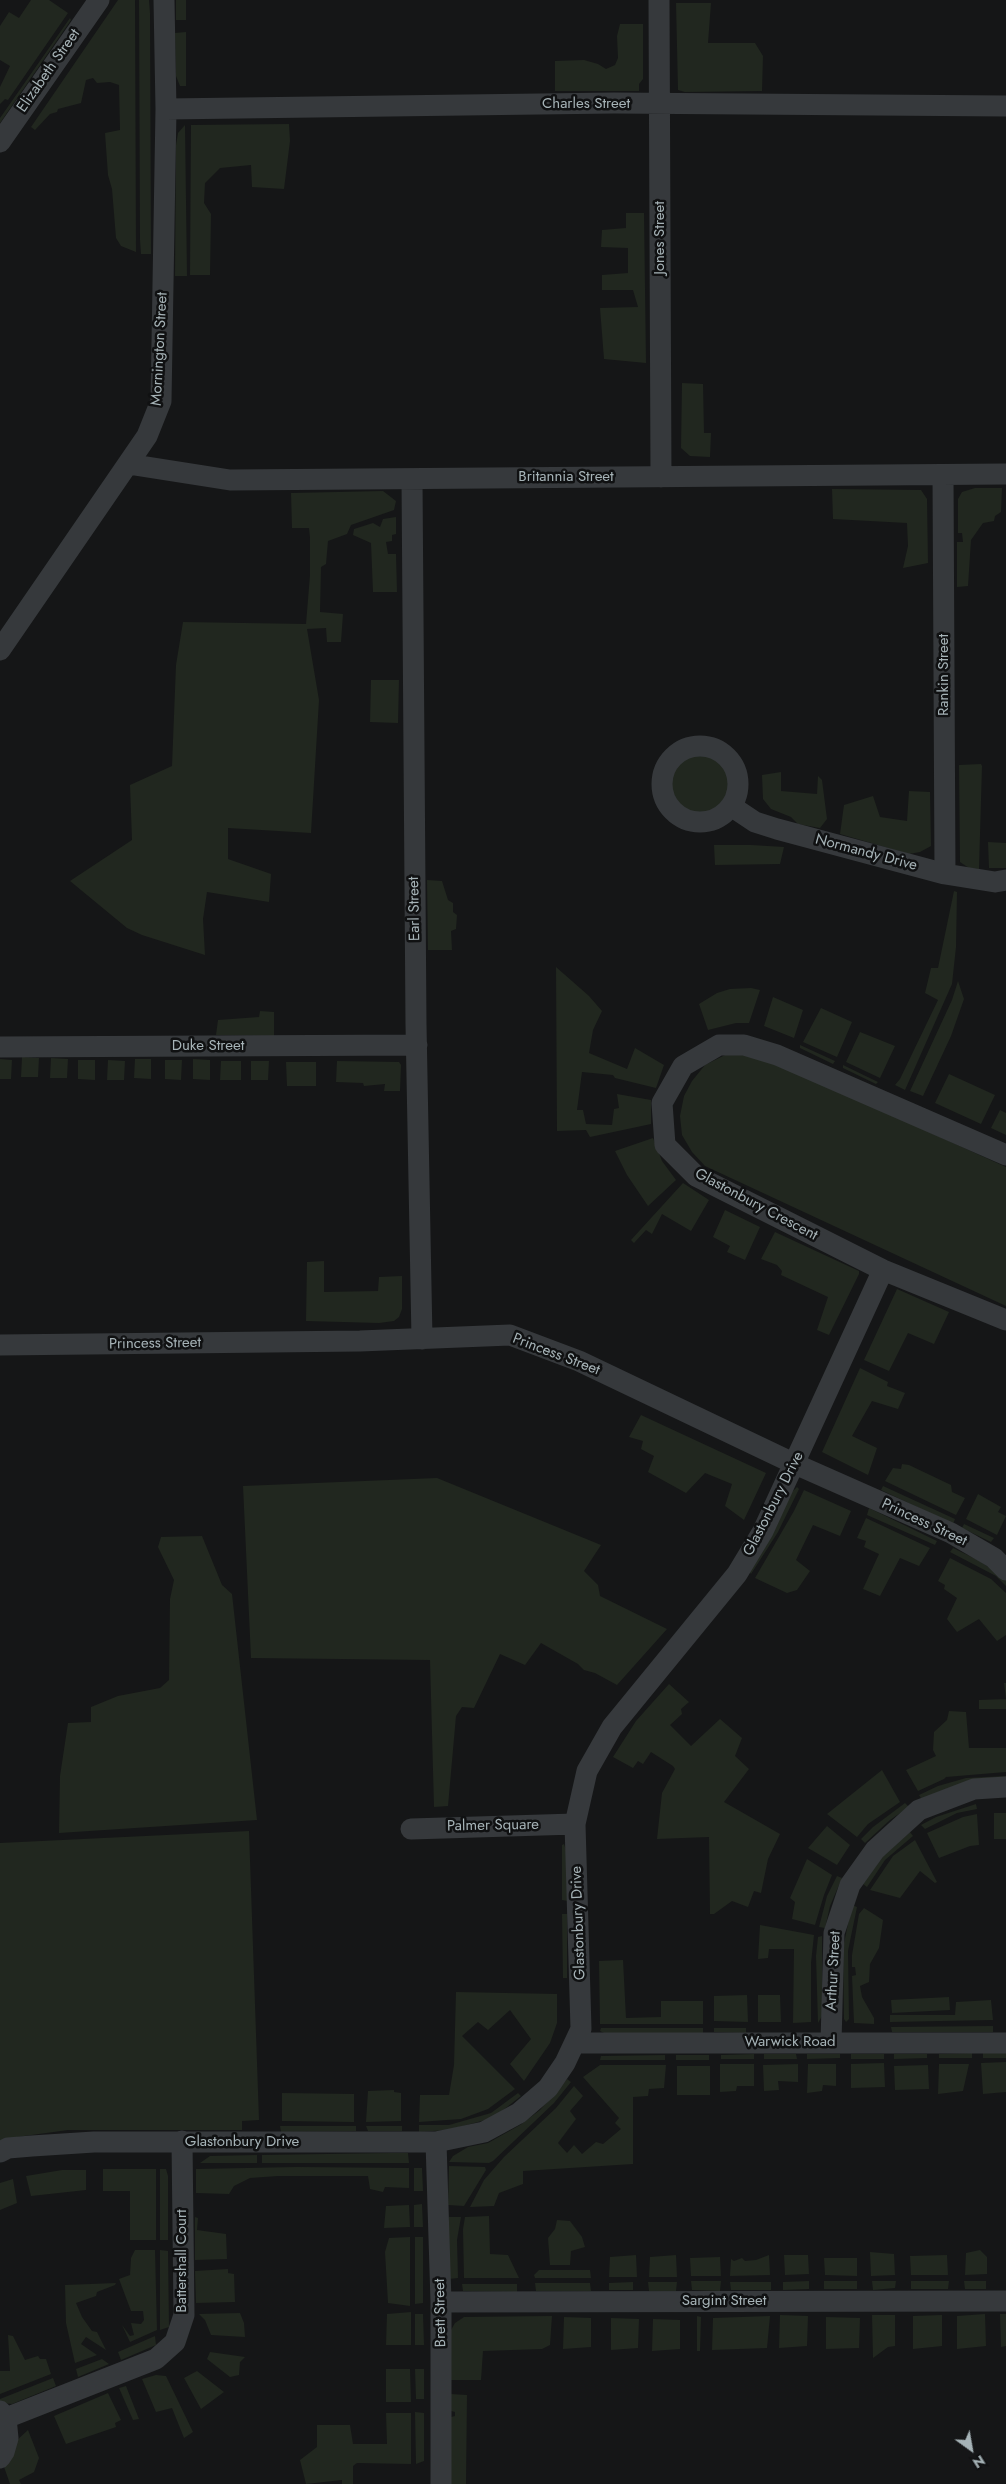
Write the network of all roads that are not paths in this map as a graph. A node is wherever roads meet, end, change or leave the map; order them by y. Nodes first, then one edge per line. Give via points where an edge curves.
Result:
1 (99, 0) edge
2 (164, 0) edge
3 (659, 0) edge
4 (660, 104) junction
5 (1006, 106) edge
6 (166, 109) junction
7 (0, 142) edge
8 (128, 464) junction
9 (1006, 474) edge
10 (943, 475) junction
11 (661, 477) junction
12 (412, 479) junction
13 (0, 650) edge
14 (732, 806) dead end
15 (945, 874) junction
16 (1006, 880) edge
17 (417, 1045) junction
18 (0, 1047) edge
19 (1006, 1155) edge
20 (883, 1270) junction
21 (1006, 1320) edge
22 (422, 1339) junction
23 (0, 1344) edge
24 (795, 1464) junction
25 (1006, 1570) edge
26 (1006, 1787) edge
27 (575, 1824) junction
28 (411, 1829) dead end
29 (832, 2042) junction
30 (575, 2043) junction
31 (1006, 2043) edge
32 (182, 2142) junction
33 (436, 2142) junction
34 (0, 2152) edge
35 (1006, 2301) edge
36 (441, 2302) junction
37 (3, 2415) edge
38 (0, 2458) edge
39 (441, 2484) edge

1 - 7 street, Elizabeth Street
2 - 6 street, Mornington Street
3 - 4 street, Jones Street
4 - 5 street, Charles Street
4 - 6 street, Charles Street
4 - 11 street, Jones Street
6 - 8 street, Mornington Street via 161,401 147,436
8 - 12 street, Britannia Street via 230,480
8 - 13 street, Mornington Street
9 - 10 street, Britannia Street
10 - 11 street, Britannia Street
10 - 15 street, Rankin Street
11 - 12 street, Britannia Street
12 - 17 street, Earl Street
14 - 15 street, Normandy Drive via 755,822
15 - 16 street, Normandy Drive via 995,882
17 - 18 street, Duke Street
17 - 22 street, Earl Street
19 - 20 street, Glastonbury Crescent via 778,1055 744,1045 719,1045 683,1066 662,1103 665,1145 696,1176
20 - 21 street, Glastonbury Crescent
20 - 24 street, Glastonbury Drive
22 - 23 street, Princess Street
22 - 24 street, Princess Street via 510,1335 579,1361
24 - 25 street, Princess Street via 951,1533 994,1558
24 - 27 street, Glastonbury Drive via 764,1530 737,1574 612,1727 587,1771
26 - 29 street, Arthur Street via 974,1789 919,1810 875,1850 850,1885 834,1933
27 - 28 street, Palmer Square
27 - 30 street, Glastonbury Drive via 581,2010 581,2029
29 - 30 street, Warwick Road
29 - 31 street, Warwick Road
30 - 33 street, Glastonbury Drive via 548,2088 519,2113 484,2132
32 - 33 street, Glastonbury Drive
32 - 34 street, Glastonbury Drive via 67,2144 8,2148
32 - 37 street, Battershall Court via 184,2315 176,2342 156,2359
33 - 36 street, Brett Street
35 - 36 street, Sargint Street
36 - 39 street, Brett Street
37 - 38 street, Battershall Court via 8,2438

